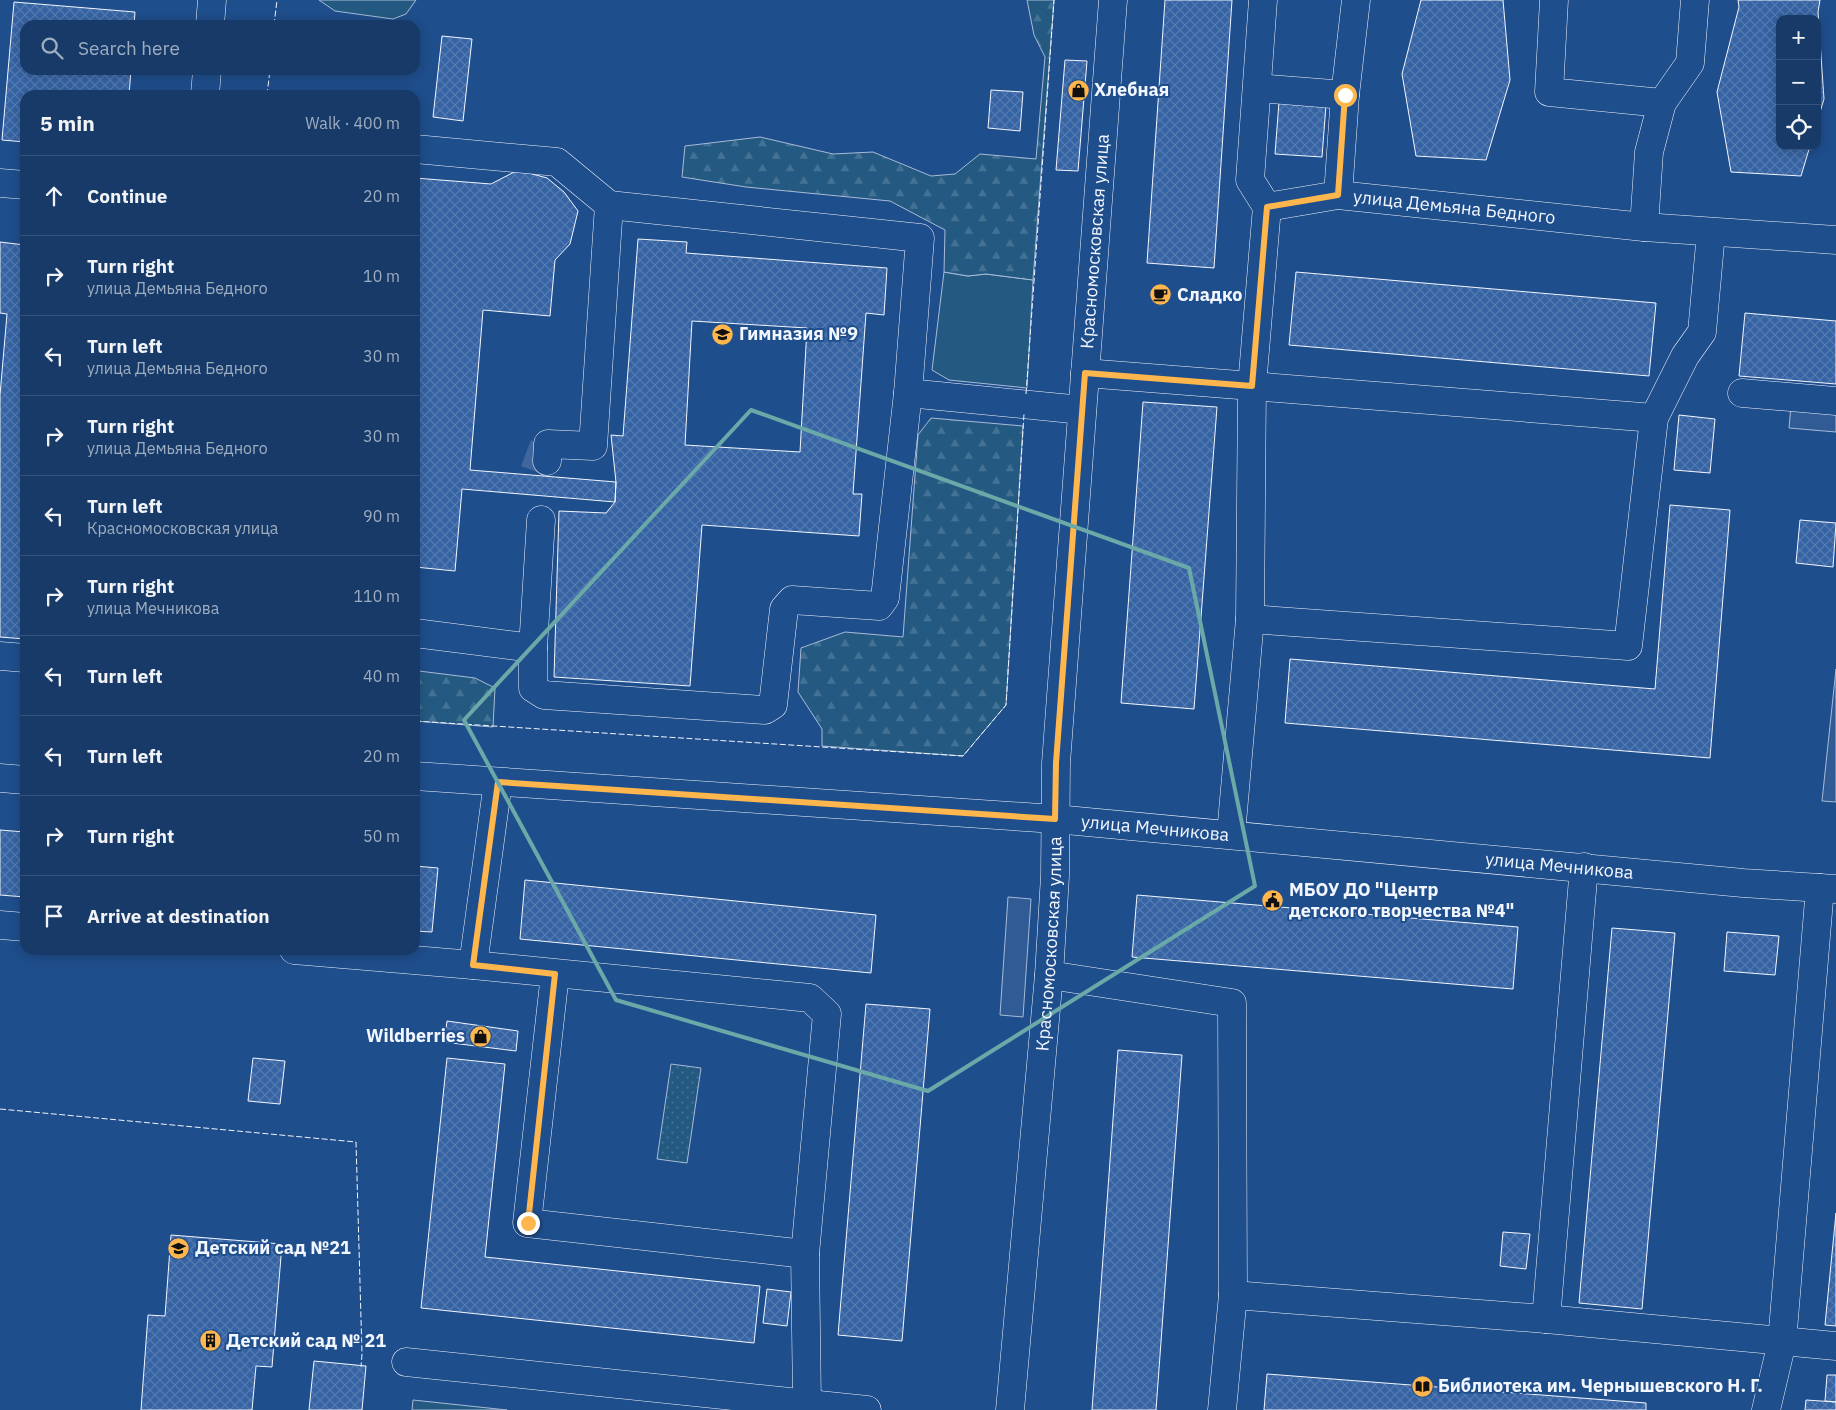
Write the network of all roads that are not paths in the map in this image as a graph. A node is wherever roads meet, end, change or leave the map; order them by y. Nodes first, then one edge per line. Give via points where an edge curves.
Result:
1 (212, 0) edge
2 (1113, 0) edge
3 (1263, 0) edge
4 (1356, 0) edge
5 (1554, 0) edge
6 (1695, 0) edge
7 (210, 20) edge
8 (207, 75) edge
9 (1257, 88) junction
10 (205, 90) edge
11 (1345, 95) junction
12 (1662, 103) junction
13 (420, 149) edge
14 (0, 182) edge
15 (20, 184) edge
16 (1338, 195) junction
17 (609, 205) junction
18 (1267, 207) junction
19 (1644, 227) junction
20 (1711, 233) junction
21 (1836, 240) edge
22 (1085, 373) junction
23 (1252, 386) junction
24 (908, 392) junction
25 (1742, 393) dead end
26 (1836, 400) edge
27 (1082, 410) junction
28 (1654, 418) junction
29 (547, 461) dead end
30 (541, 520) dead end
31 (1250, 619) junction
32 (420, 634) edge
33 (533, 648) junction
34 (0, 656) edge
35 (20, 658) edge
36 (420, 776) edge
37 (0, 778) edge
38 (20, 780) edge
39 (498, 782) junction
40 (1055, 819) junction
41 (1231, 834) junction
42 (1584, 867) junction
43 (1828, 889) edge
44 (0, 925) edge
45 (20, 927) edge
46 (354, 955) edge
47 (473, 965) junction
48 (555, 974) junction
49 (1049, 975) junction
50 (805, 1254) junction
51 (1233, 1295) junction
52 (1546, 1319) junction
53 (1782, 1342) junction
54 (1836, 1346) edge
55 (406, 1362) dead end
56 (807, 1403) junction
57 (746, 1404) edge
58 (867, 1410) edge
59 (1010, 1410) edge
60 (1222, 1410) edge
61 (1766, 1410) edge

1 - 7 street
2 - 22 street, Красномосковская улица
3 - 9 street
4 - 11 street
5 - 12 street via 1549,92
6 - 12 street via 1690,63
8 - 10 street
9 - 11 street
9 - 18 street via 1250,180
11 - 16 street
12 - 19 street via 1649,152
13 - 17 street via 556,162
14 - 15 street
16 - 18 street, улица Демьяна Бедного
16 - 19 street, улица Демьяна Бедного
17 - 24 street via 920,238
17 - 29 street via 593,446 548,444
18 - 23 street
19 - 20 street, улица Демьяна Бедного
20 - 21 street, улица Демьяна Бедного
20 - 28 street via 1702,332 1684,356
22 - 23 street
22 - 27 street, Красномосковская улица
23 - 28 street
23 - 31 street
24 - 27 street
24 - 33 street via 885,598 879,606 792,600 784,609 773,705 764,710 544,695 533,688
25 - 26 street
27 - 40 street, Красномосковская улица via 1056,763
28 - 31 street via 1628,646
30 - 33 street
31 - 41 street
32 - 33 street
34 - 35 street
36 - 39 street, улица Мечникова
37 - 38 street
39 - 40 street, улица Мечникова
39 - 47 street
40 - 41 street, улица Мечникова
40 - 49 street, Красномосковская улица via 1056,876
41 - 42 street, улица Мечникова
42 - 43 street, улица Мечникова
42 - 52 street
43 - 53 street
44 - 45 street
46 - 47 street
47 - 48 street
48 - 50 street via 810,998 827,1014
48 - 50 street via 528,1223
49 - 51 street via 1232,1003
49 - 59 street, Красномосковская улица
50 - 56 street
51 - 52 street
51 - 60 street
52 - 53 street
53 - 54 street
53 - 61 street
55 - 57 street
56 - 57 street
56 - 58 street

